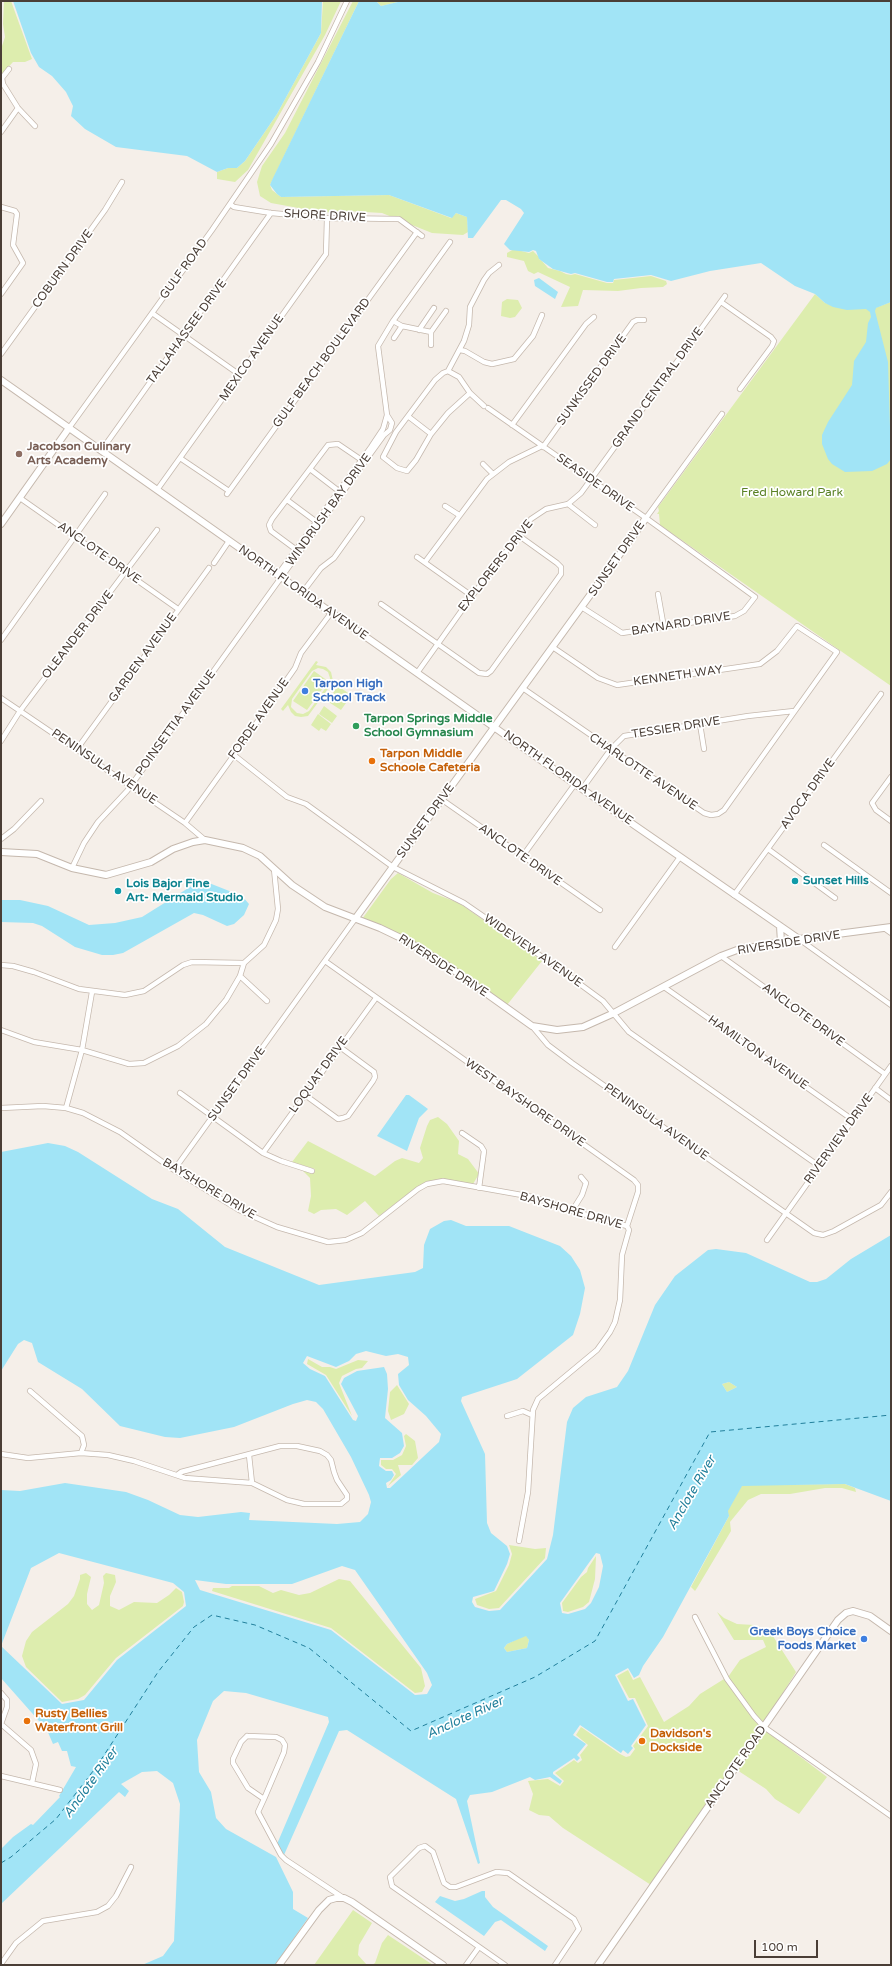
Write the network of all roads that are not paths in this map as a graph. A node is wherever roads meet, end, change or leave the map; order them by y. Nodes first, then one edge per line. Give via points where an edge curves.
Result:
1 (347, 1) edge
2 (9, 69) dead end
3 (18, 108) junction
4 (35, 126) dead end
5 (1, 132) edge
6 (122, 182) dead end
7 (230, 204) junction
8 (1, 207) edge
9 (271, 213) junction
10 (327, 218) junction
11 (417, 232) junction
12 (422, 236) dead end
13 (450, 242) dead end
14 (499, 265) dead end
15 (1, 294) edge
16 (725, 296) dead end
17 (721, 302) junction
18 (434, 308) dead end
19 (446, 311) dead end
20 (152, 313) junction
21 (542, 314) dead end
22 (594, 317) dead end
23 (644, 320) dead end
24 (393, 321) junction
25 (402, 326) junction
26 (418, 330) junction
27 (431, 332) junction
28 (184, 337) junction
29 (394, 338) dead end
30 (431, 345) dead end
31 (460, 350) junction
32 (1, 354) edge
33 (448, 371) junction
34 (240, 374) junction
35 (1, 380) edge
36 (740, 389) dead end
37 (470, 393) junction
38 (722, 414) dead end
39 (387, 415) junction
40 (409, 417) junction
41 (512, 425) junction
42 (69, 428) junction
43 (383, 429) junction
44 (387, 432) junction
45 (432, 434) junction
46 (542, 447) junction
47 (373, 448) junction
48 (101, 451) junction
49 (383, 455) junction
50 (180, 458) junction
51 (363, 461) junction
52 (483, 464) dead end
53 (310, 469) junction
54 (493, 474) junction
55 (591, 481) junction
56 (157, 490) junction
57 (340, 492) junction
58 (105, 494) dead end
59 (20, 498) junction
60 (287, 500) junction
61 (568, 504) junction
62 (445, 506) dead end
63 (459, 515) junction
64 (644, 517) junction
65 (362, 519) dead end
66 (318, 523) junction
67 (1, 524) edge
68 (596, 525) dead end
69 (157, 530) dead end
70 (518, 535) junction
71 (74, 536) junction
72 (229, 541) junction
73 (298, 551) junction
74 (417, 557) dead end
75 (425, 562) junction
76 (214, 563) dead end
77 (209, 568) dead end
78 (126, 572) junction
79 (281, 578) junction
80 (302, 593) junction
81 (658, 594) dead end
82 (472, 596) junction
83 (755, 597) joint
84 (381, 604) dead end
85 (583, 608) junction
86 (178, 609) junction
87 (331, 613) junction
88 (664, 628) junction
89 (1, 640) edge
90 (438, 644) junction
91 (554, 648) junction
92 (837, 652) joint
93 (417, 673) junction
94 (524, 689) junction
95 (881, 694) dead end
96 (1, 698) edge
97 (20, 711) junction
98 (794, 711) junction
99 (700, 724) junction
100 (495, 727) junction
101 (1, 741) edge
102 (77, 749) junction
103 (611, 749) junction
104 (704, 749) dead end
105 (234, 755) junction
106 (891, 777) edge
107 (575, 784) junction
108 (131, 785) junction
109 (582, 789) junction
110 (442, 799) junction
111 (41, 801) dead end
112 (891, 821) edge
113 (185, 822) junction
114 (1, 839) edge
115 (205, 840) junction
116 (824, 845) dead end
117 (768, 849) junction
118 (1, 852) edge
119 (522, 857) junction
120 (680, 857) junction
121 (393, 867) junction
122 (72, 868) junction
123 (274, 869) junction
124 (891, 893) edge
125 (734, 895) junction
126 (835, 898) dead end
127 (600, 910) dead end
128 (355, 919) junction
129 (780, 926) junction
130 (888, 928) edge
131 (891, 933) edge
132 (799, 939) junction
133 (781, 942) junction
134 (615, 947) dead end
135 (721, 956) junction
136 (325, 961) junction
137 (244, 963) junction
138 (1, 965) edge
139 (240, 976) junction
140 (664, 987) junction
141 (92, 992) junction
142 (376, 998) junction
143 (267, 1001) dead end
144 (891, 1005) edge
145 (612, 1014) junction
146 (532, 1026) junction
147 (1, 1030) edge
148 (340, 1046) junction
149 (82, 1050) junction
150 (891, 1066) edge
151 (885, 1074) junction
152 (875, 1088) junction
153 (180, 1093) dead end
154 (305, 1096) junction
155 (891, 1100) edge
156 (1, 1108) edge
157 (66, 1108) junction
158 (213, 1118) junction
159 (853, 1120) junction
160 (462, 1133) dead end
161 (263, 1152) junction
162 (820, 1166) junction
163 (174, 1170) junction
164 (312, 1170) dead end
165 (581, 1177) dead end
166 (479, 1188) junction
167 (891, 1192) edge
168 (572, 1211) junction
169 (786, 1213) junction
170 (627, 1226) junction
171 (767, 1240) dead end
172 (30, 1391) dead end
173 (532, 1414) junction
174 (507, 1416) dead end
175 (81, 1453) junction
176 (1, 1454) edge
177 (249, 1456) junction
178 (177, 1475) junction
179 (252, 1483) junction
180 (519, 1541) dead end
181 (695, 1617) dead end
182 (891, 1631) edge
183 (3, 1695) edge
184 (1, 1724) edge
185 (764, 1727) junction
186 (1, 1776) edge
187 (32, 1783) junction
188 (60, 1790) dead end
189 (264, 1799) junction
190 (891, 1816) edge
191 (130, 1867) dead end
192 (344, 1898) junction
193 (479, 1947) junction
194 (1, 1964) edge
195 (279, 1965) edge
196 (443, 1965) edge
197 (466, 1965) edge
198 (505, 1965) edge
199 (555, 1965) edge
200 (598, 1965) edge

1 - 7 street, GULF ROAD via 293,108
2 - 3 street via 2,81
3 - 4 street
3 - 5 street
6 - 32 street, COBURN DRIVE via 105,210
7 - 9 street, SHORE DRIVE via 234,207
7 - 20 street, GULF ROAD
8 - 15 street via 17,214 13,245 23,263
9 - 10 street, SHORE DRIVE
9 - 28 street, TALLAHASSEE DRIVE
10 - 11 street, SHORE DRIVE via 399,219
10 - 34 street, MEXICO AVENUE via 326,254
11 - 12 street, SHORE DRIVE
11 - 50 street, GULF BEACH BOULEVARD via 228,492
13 - 24 street, WINDRUSH BAY DRIVE
14 - 31 street via 489,273 470,307 469,325
16 - 17 street, GRAND CENTRAL DRIVE
17 - 36 street via 774,341
17 - 55 street, GRAND CENTRAL DRIVE
18 - 26 street
19 - 27 street
20 - 28 street
20 - 42 street, GULF ROAD
21 - 31 street via 533,336 514,359 492,364
22 - 41 street via 586,324
23 - 46 street, SUNKISSED DRIVE via 634,322
24 - 25 street
24 - 39 street, WINDRUSH BAY DRIVE via 378,346
25 - 26 street
25 - 29 street
26 - 27 street
27 - 30 street
28 - 34 street
28 - 48 street, TALLAHASSEE DRIVE
31 - 33 street
33 - 37 street, SEASIDE DRIVE via 461,378
33 - 40 street via 435,380
34 - 50 street, MEXICO AVENUE
35 - 42 street, NORTH FLORIDA AVENUE
37 - 41 street, SEASIDE DRIVE
37 - 45 street via 458,402
38 - 64 street, SUNSET DRIVE
39 - 43 street, WINDRUSH BAY DRIVE
39 - 44 street, WINDRUSH BAY DRIVE via 393,426
40 - 45 street
40 - 49 street via 396,432
41 - 46 street, SEASIDE DRIVE
42 - 48 street, NORTH FLORIDA AVENUE
42 - 59 street, GULF ROAD
43 - 44 street
43 - 47 street, WINDRUSH BAY DRIVE
44 - 47 street, WINDRUSH BAY DRIVE
45 - 49 street via 407,471 397,468 384,459
46 - 54 street via 513,460
46 - 55 street, SEASIDE DRIVE
47 - 49 street
47 - 51 street, WINDRUSH BAY DRIVE
48 - 56 street, NORTH FLORIDA AVENUE
50 - 56 street, MEXICO AVENUE
51 - 53 street via 338,444 331,444 325,447
51 - 57 street, WINDRUSH BAY DRIVE
52 - 54 street
53 - 57 street
53 - 60 street
54 - 63 street
55 - 61 street, EXPLORERS DRIVE
55 - 64 street, SEASIDE DRIVE
56 - 72 street, NORTH FLORIDA AVENUE
57 - 66 street, WINDRUSH BAY DRIVE
58 - 71 street
59 - 67 street, GULF ROAD
59 - 71 street, ANCLOTE DRIVE
60 - 66 street
60 - 73 street via 268,525 271,531
61 - 68 street
61 - 70 street, EXPLORERS DRIVE via 546,509 531,519
62 - 63 street
63 - 75 street
64 - 83 street, SEASIDE DRIVE
64 - 85 street, SUNSET DRIVE
65 - 80 street via 334,558 321,568
66 - 73 street, WINDRUSH BAY DRIVE
69 - 78 street, OLEANDER DRIVE
70 - 82 street, EXPLORERS DRIVE
70 - 90 street via 557,563 561,567 561,574 491,671 487,674 479,673
71 - 78 street, ANCLOTE DRIVE
71 - 89 street
72 - 76 street
72 - 79 street, NORTH FLORIDA AVENUE
73 - 79 street, WINDRUSH BAY DRIVE
74 - 75 street
75 - 82 street
77 - 86 street, GARDEN AVENUE
78 - 86 street, ANCLOTE DRIVE
78 - 97 street, OLEANDER DRIVE
79 - 80 street, NORTH FLORIDA AVENUE
79 - 108 street, POINSETTIA AVENUE
80 - 87 street, NORTH FLORIDA AVENUE
81 - 88 street
82 - 90 street, EXPLORERS DRIVE
83 - 88 street, BAYNARD DRIVE via 744,611 735,616
84 - 90 street
85 - 88 street, BAYNARD DRIVE via 622,633
85 - 91 street, SUNSET DRIVE
86 - 102 street, GARDEN AVENUE
87 - 93 street, NORTH FLORIDA AVENUE
87 - 105 street, FORDE AVENUE via 301,653 295,668
90 - 93 street, EXPLORERS DRIVE
91 - 92 street, KENNETH WAY via 598,678 617,685 760,664 777,651 798,626
91 - 94 street, SUNSET DRIVE
92 - 98 street, CHARLOTTE AVENUE
93 - 100 street, NORTH FLORIDA AVENUE
94 - 100 street, SUNSET DRIVE
94 - 103 street, CHARLOTTE AVENUE
95 - 117 street, AVOCA DRIVE
96 - 97 street, PENINSULA AVENUE
97 - 101 street, OLEANDER DRIVE
97 - 102 street, PENINSULA AVENUE
98 - 99 street, TESSIER DRIVE
98 - 103 street, CHARLOTTE AVENUE via 724,810 718,814 704,813
99 - 103 street, TESSIER DRIVE via 624,736
99 - 104 street
100 - 107 street, NORTH FLORIDA AVENUE
100 - 110 street, SUNSET DRIVE
102 - 108 street, PENINSULA AVENUE
103 - 109 street, TESSIER DRIVE
105 - 113 street, FORDE AVENUE
105 - 121 street, WIDEVIEW AVENUE via 287,797 306,804
106 - 112 street via 872,803 876,810
107 - 109 street, NORTH FLORIDA AVENUE
107 - 119 street
108 - 113 street, PENINSULA AVENUE
108 - 122 street, POINSETTIA AVENUE via 90,832
109 - 120 street, NORTH FLORIDA AVENUE
110 - 119 street, ANCLOTE DRIVE
110 - 121 street, SUNSET DRIVE
111 - 114 street
113 - 115 street, PENINSULA AVENUE
115 - 122 street, RIVERSIDE DRIVE via 172,849 151,862 106,875
115 - 123 street, RIVERSIDE DRIVE via 249,850
116 - 124 street
117 - 125 street, AVOCA DRIVE
117 - 126 street
118 - 122 street, RIVERSIDE DRIVE via 37,854
119 - 127 street, ANCLOTE DRIVE
120 - 125 street, NORTH FLORIDA AVENUE
120 - 134 street
121 - 128 street, SUNSET DRIVE
121 - 145 street, WIDEVIEW AVENUE via 464,903 603,1001
123 - 128 street, RIVERSIDE DRIVE via 312,899 330,910
123 - 137 street via 278,910 276,920 264,945
125 - 129 street, NORTH FLORIDA AVENUE
128 - 136 street, SUNSET DRIVE
128 - 146 street, RIVERSIDE DRIVE via 407,941 445,964
129 - 132 street, NORTH FLORIDA AVENUE
129 - 133 street
130 - 131 street
130 - 132 street, RIVERSIDE DRIVE
132 - 133 street, RIVERSIDE DRIVE
132 - 144 street, NORTH FLORIDA AVENUE
133 - 135 street, RIVERSIDE DRIVE via 748,947
135 - 140 street, RIVERSIDE DRIVE
135 - 151 street, ANCLOTE DRIVE
136 - 142 street, WEST BAYSHORE DRIVE
136 - 158 street, SUNSET DRIVE
137 - 139 street
137 - 141 street via 192,962 183,965 153,987 130,995
138 - 141 street via 18,967
139 - 143 street
139 - 149 street via 223,1005 197,1032 158,1057 136,1064
140 - 145 street, RIVERSIDE DRIVE
140 - 159 street, HAMILTON AVENUE
141 - 149 street
142 - 148 street, LOQUAT DRIVE
142 - 170 street, WEST BAYSHORE DRIVE via 634,1180 638,1185 638,1192
145 - 146 street, RIVERSIDE DRIVE via 583,1027 568,1030
145 - 162 street, WIDEVIEW AVENUE via 629,1032
146 - 169 street, PENINSULA AVENUE via 548,1045 572,1063
147 - 149 street via 34,1042
148 - 154 street, LOQUAT DRIVE
148 - 154 street via 374,1072 373,1081 348,1116 343,1118 338,1119
149 - 157 street
150 - 151 street, RIVERVIEW DRIVE
151 - 152 street, RIVERVIEW DRIVE
152 - 155 street
152 - 159 street, RIVERVIEW DRIVE
153 - 158 street
154 - 161 street, LOQUAT DRIVE
156 - 157 street, BAYSHORE DRIVE via 33,1105
157 - 163 street, BAYSHORE DRIVE via 106,1124
158 - 161 street
158 - 163 street, SUNSET DRIVE
159 - 162 street, RIVERVIEW DRIVE
160 - 166 street via 484,1151
161 - 164 street via 281,1162
162 - 169 street, RIVERVIEW DRIVE
163 - 166 street, BAYSHORE DRIVE via 259,1220 328,1242 346,1240 362,1233 427,1184 443,1181
165 - 168 street via 586,1183
166 - 168 street, BAYSHORE DRIVE via 533,1197
167 - 169 street, PENINSULA AVENUE via 881,1205 824,1235 814,1233
168 - 170 street, BAYSHORE DRIVE
169 - 171 street, RIVERVIEW DRIVE
170 - 173 street, BAYSHORE DRIVE via 629,1230 622,1255 620,1300 610,1332 597,1350 538,1399
172 - 175 street via 82,1436 84,1444
173 - 174 street via 523,1411
173 - 180 street, BAYSHORE DRIVE via 528,1492
175 - 176 street via 28,1458
175 - 178 street via 121,1458
177 - 178 street
177 - 179 street
177 - 179 street via 287,1445 320,1451 331,1460 347,1499 341,1504 304,1504 287,1500
178 - 179 street via 195,1479
181 - 185 street via 727,1679
182 - 185 street, ANCLOTE ROAD via 862,1612 853,1610 846,1613 838,1620
183 - 184 street via 7,1707
184 - 187 street via 31,1750 36,1764
185 - 190 street
185 - 200 street, ANCLOTE ROAD
186 - 187 street
187 - 188 street
189 - 189 street via 285,1745 276,1737 248,1736 241,1742 233,1763 248,1788
189 - 192 street via 258,1812 286,1860
191 - 194 street via 116,1896 108,1906 97,1912 43,1921 16,1944
192 - 195 street via 329,1900 319,1910
192 - 196 street
193 - 197 street
193 - 198 street
193 - 199 street via 392,1886 390,1877 419,1848 425,1846 434,1852 444,1883 450,1887 496,1872 508,1873 574,1919 579,1929

